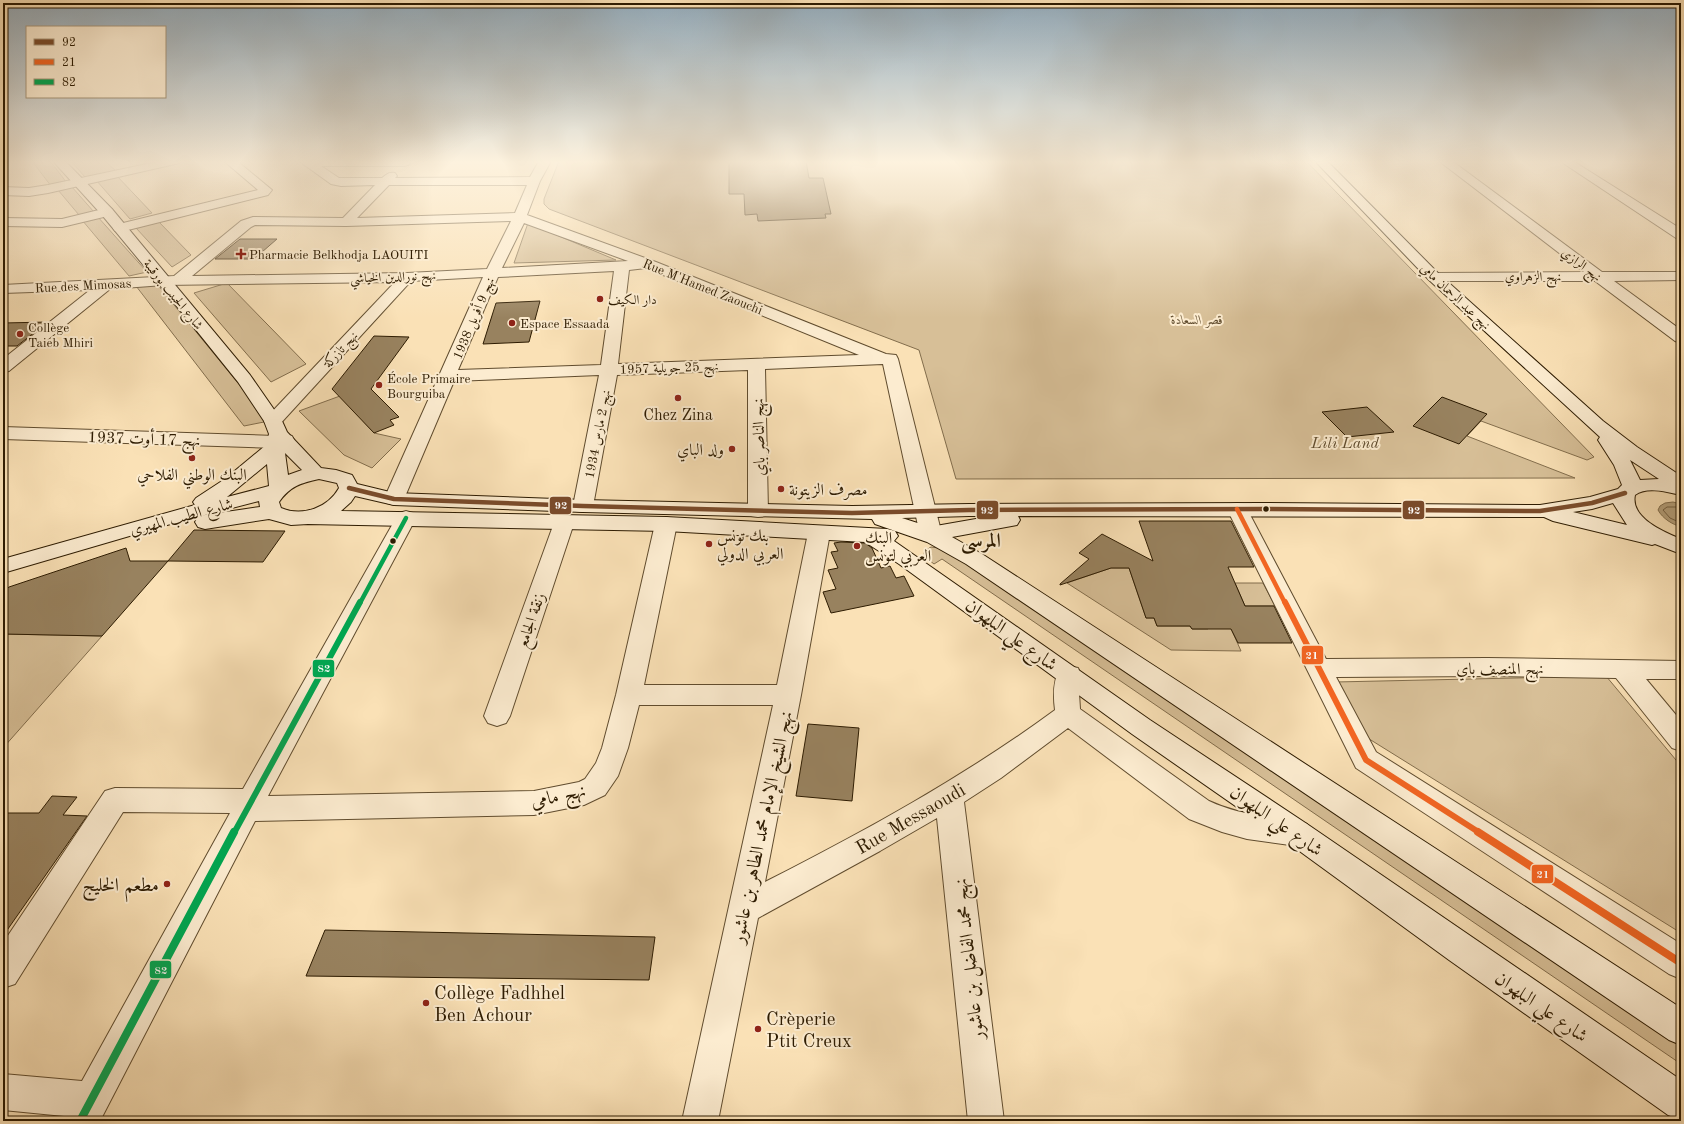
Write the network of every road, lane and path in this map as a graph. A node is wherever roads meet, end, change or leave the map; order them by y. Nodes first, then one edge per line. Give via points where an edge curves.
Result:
1 (101, 213) edge
2 (108, 213) edge
3 (178, 213) edge
4 (354, 213) edge
5 (521, 213) edge
6 (1373, 213) edge
7 (1514, 213) edge
8 (1648, 213) edge
9 (520, 217) junction
10 (3, 222) edge
11 (346, 222) junction
12 (120, 228) junction
13 (1681, 235) edge
14 (651, 265) junction
15 (622, 266) junction
16 (492, 273) junction
17 (1434, 276) junction
18 (1597, 276) junction
19 (1681, 276) edge
20 (408, 277) junction
21 (171, 281) junction
22 (106, 285) junction
23 (3, 289) edge
24 (1681, 338) edge
25 (886, 359) junction
26 (756, 364) junction
27 (3, 368) edge
28 (609, 370) junction
29 (448, 376) junction
30 (1596, 425) junction
31 (3, 433) edge
32 (277, 437) junction
33 (316, 474) junction
34 (1681, 485) edge
35 (348, 488) junction
36 (1681, 489) edge
37 (277, 490) junction
38 (1629, 490) junction
39 (583, 506) junction
40 (400, 509) junction
41 (1237, 509) junction
42 (758, 511) junction
43 (1062, 511) junction
44 (1540, 511) junction
45 (271, 512) junction
46 (168, 518) junction
47 (305, 518) junction
48 (564, 523) junction
49 (928, 523) junction
50 (666, 524) junction
51 (818, 533) junction
52 (874, 537) junction
53 (87, 541) junction
54 (1679, 546) edge
55 (907, 559) junction
56 (3, 566) edge
57 (1320, 668) junction
58 (1623, 669) junction
59 (1681, 670) edge
60 (1069, 675) junction
61 (629, 695) junction
62 (788, 695) junction
63 (1068, 714) junction
64 (497, 716) dead end
65 (1681, 740) edge
66 (949, 797) junction
67 (249, 805) junction
68 (1297, 833) junction
69 (744, 909) junction
70 (1681, 963) edge
71 (3, 972) edge
72 (1681, 1028) edge
73 (3, 1092) edge
74 (1681, 1102) edge
75 (86, 1110) edge
76 (700, 1121) edge
77 (986, 1121) edge

1 - 10 street via 62,223
2 - 12 street, شارع الحبيب بورقيبة
3 - 12 street
4 - 11 street
5 - 9 street, نهج 9 أفريل 1938
6 - 17 street, نهج عبد الرحمان مامي
7 - 18 street, نهج الرازي
8 - 13 street
9 - 11 street
9 - 14 street, Rue M'Hamed Zaouchi
9 - 16 street, نهج 9 أفريل 1938
11 - 21 street via 249,222
12 - 21 street, شارع الحبيب بورقيبة
14 - 15 street, نهج نورالدين الخياشي
14 - 25 street, Rue M'Hamed Zaouchi
15 - 16 street, نهج نورالدين الخياشي
15 - 28 street, نهج 2 مارس 1934
16 - 20 street, نهج نورالدين الخياشي
16 - 29 street, نهج 9 أفريل 1938
17 - 18 street, نهج الزهراوي
17 - 30 street, نهج عبد الرحمان مامي
18 - 19 street, نهج الزهراوي
18 - 24 street, نهج الرازي
20 - 21 street, نهج نورالدين الخياشي
20 - 32 street, نهج تازركة
21 - 22 street, Rue des Mimosas
21 - 32 street, شارع الحبيب بورقيبة via 244,379
22 - 23 street, Rue des Mimosas
22 - 27 street
25 - 26 street, نهج 25 جويلية 1957
25 - 49 street
26 - 28 street, نهج 25 جويلية 1957
26 - 42 street, نهج الناصر باي
28 - 29 street, نهج 25 جويلية 1957
28 - 39 street, نهج 2 مارس 1934
29 - 40 street, نهج 9 أفريل 1938
30 - 34 street
30 - 38 street via 1624,465
31 - 32 street, نهج 17 أوت 1937
32 - 33 street, شارع الحبيب بورقيبة
32 - 37 street
32 - 46 street, نهج تازركة via 226,489
33 - 35 street, شارع الطيب المهيري via 333,474 345,479
33 - 37 street, شارع الطيب المهيري via 296,479
35 - 40 street
35 - 47 street via 343,498 330,509
36 - 38 street via 1657,484
37 - 45 street via 269,502
37 - 46 street, شارع الطيب المهيري
38 - 44 street via 1592,503
38 - 54 street via 1623,503 1631,517 1645,529
39 - 40 street
39 - 42 street
40 - 47 street
40 - 48 street
40 - 67 street, نهج 9 أفريل 1938
41 - 43 street
41 - 44 street
41 - 57 street
42 - 49 street via 852,513 900,524
43 - 49 street
43 - 49 street via 968,510 947,520
44 - 54 street
45 - 47 street via 290,519
45 - 53 street, شارع الطيب المهيري
46 - 53 street, شارع الطيب المهيري
48 - 50 street
48 - 64 street, زنقة الجامع
49 - 52 street
49 - 55 street
49 - 72 street via 974,559
50 - 51 street
50 - 61 street, نهج مامي
51 - 52 street
51 - 62 street, نهج الشيخ الإمام محمد الطاهر بن عاشور
52 - 55 street, شارع علي البلهوان
53 - 56 street, شارع الطيب المهيري
55 - 60 street, شارع علي البلهوان
57 - 58 street, نهج المنصف باي
57 - 70 street via 1366,760
58 - 59 street, نهج المنصف باي
58 - 65 street
60 - 63 street via 1066,693
60 - 68 street, شارع علي البلهوان
61 - 62 street
61 - 67 street, نهج مامي via 608,768 595,787 584,793 534,803
62 - 69 street, نهج الشيخ الإمام محمد الطاهر بن عاشور
63 - 66 street, Rue Messaoudi via 1040,736
63 - 68 street via 1203,812 1244,825
66 - 69 street, Rue Messaoudi
66 - 77 street, نهج محمد الفاضل بن عاشور
67 - 71 street, نهج مامي via 115,800
67 - 75 street, نهج 9 أفريل 1938
68 - 74 street, شارع علي البلهوان
69 - 76 street, نهج الشيخ الإمام محمد الطاهر بن عاشور
73 - 75 street

